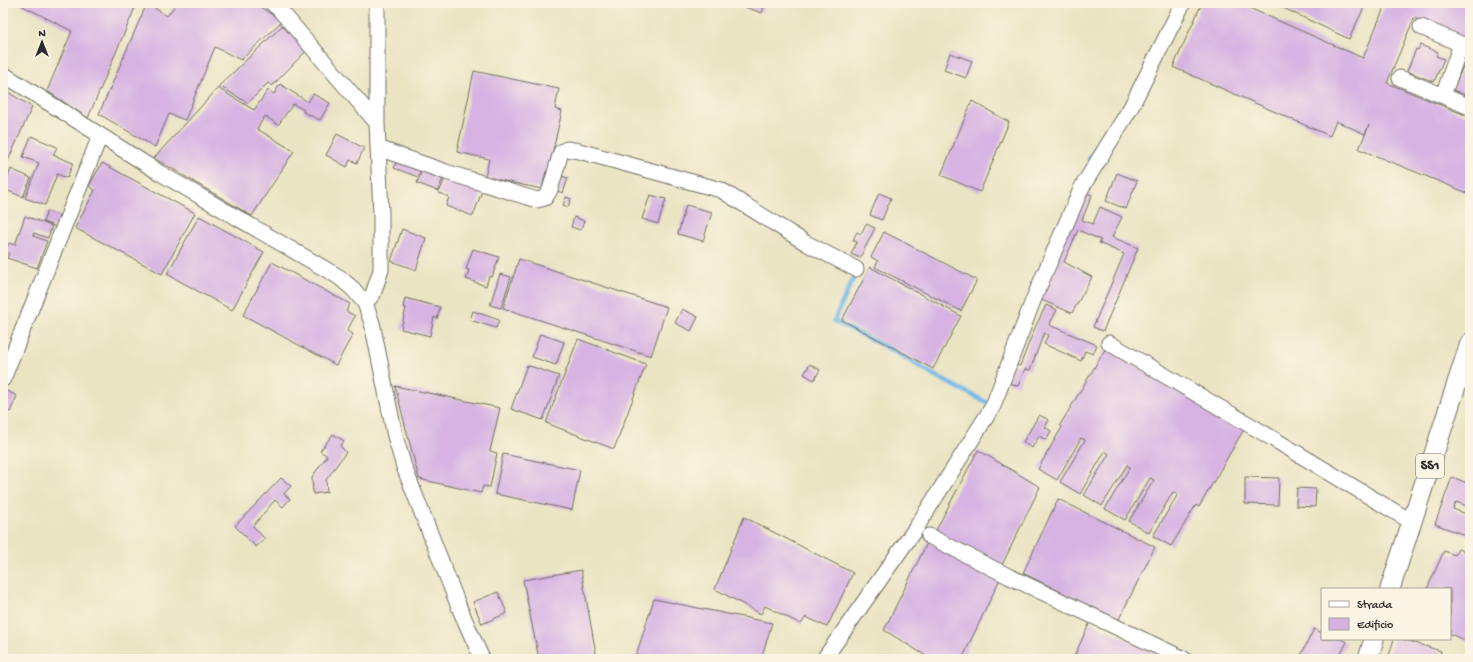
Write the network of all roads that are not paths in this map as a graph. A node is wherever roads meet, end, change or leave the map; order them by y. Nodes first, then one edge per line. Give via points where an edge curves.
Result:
1 (272, 3) edge
2 (377, 3) edge
3 (1183, 3) edge
4 (1421, 27) dead end
5 (3, 74) edge
6 (1400, 78) dead end
7 (1443, 96) junction
8 (1470, 107) edge
9 (377, 123) junction
10 (100, 136) junction
11 (378, 148) junction
12 (856, 269) dead end
13 (365, 303) junction
14 (1109, 342) dead end
15 (1470, 343) edge
16 (3, 379) edge
17 (1412, 522) junction
18 (929, 536) dead end
19 (1390, 588) edge
20 (1374, 640) edge
21 (482, 659) edge
22 (824, 659) edge
23 (1184, 659) edge
24 (1368, 659) edge

1 - 9 street
2 - 9 street
3 - 22 street via 1130,109 1082,187 1034,298 993,406 916,528
4 - 7 street via 1461,44
5 - 10 street
6 - 7 street
7 - 8 street
9 - 11 street
10 - 13 street via 339,277
10 - 16 street
11 - 12 street via 537,200 545,198 550,190 562,152 567,149 578,150 721,190 806,243
11 - 13 street via 380,270 373,294
13 - 21 street via 372,323 395,436 404,467 458,606
14 - 17 street
15 - 17 main road, SS1
17 - 19 main road, SS1
18 - 23 street
20 - 24 main road

